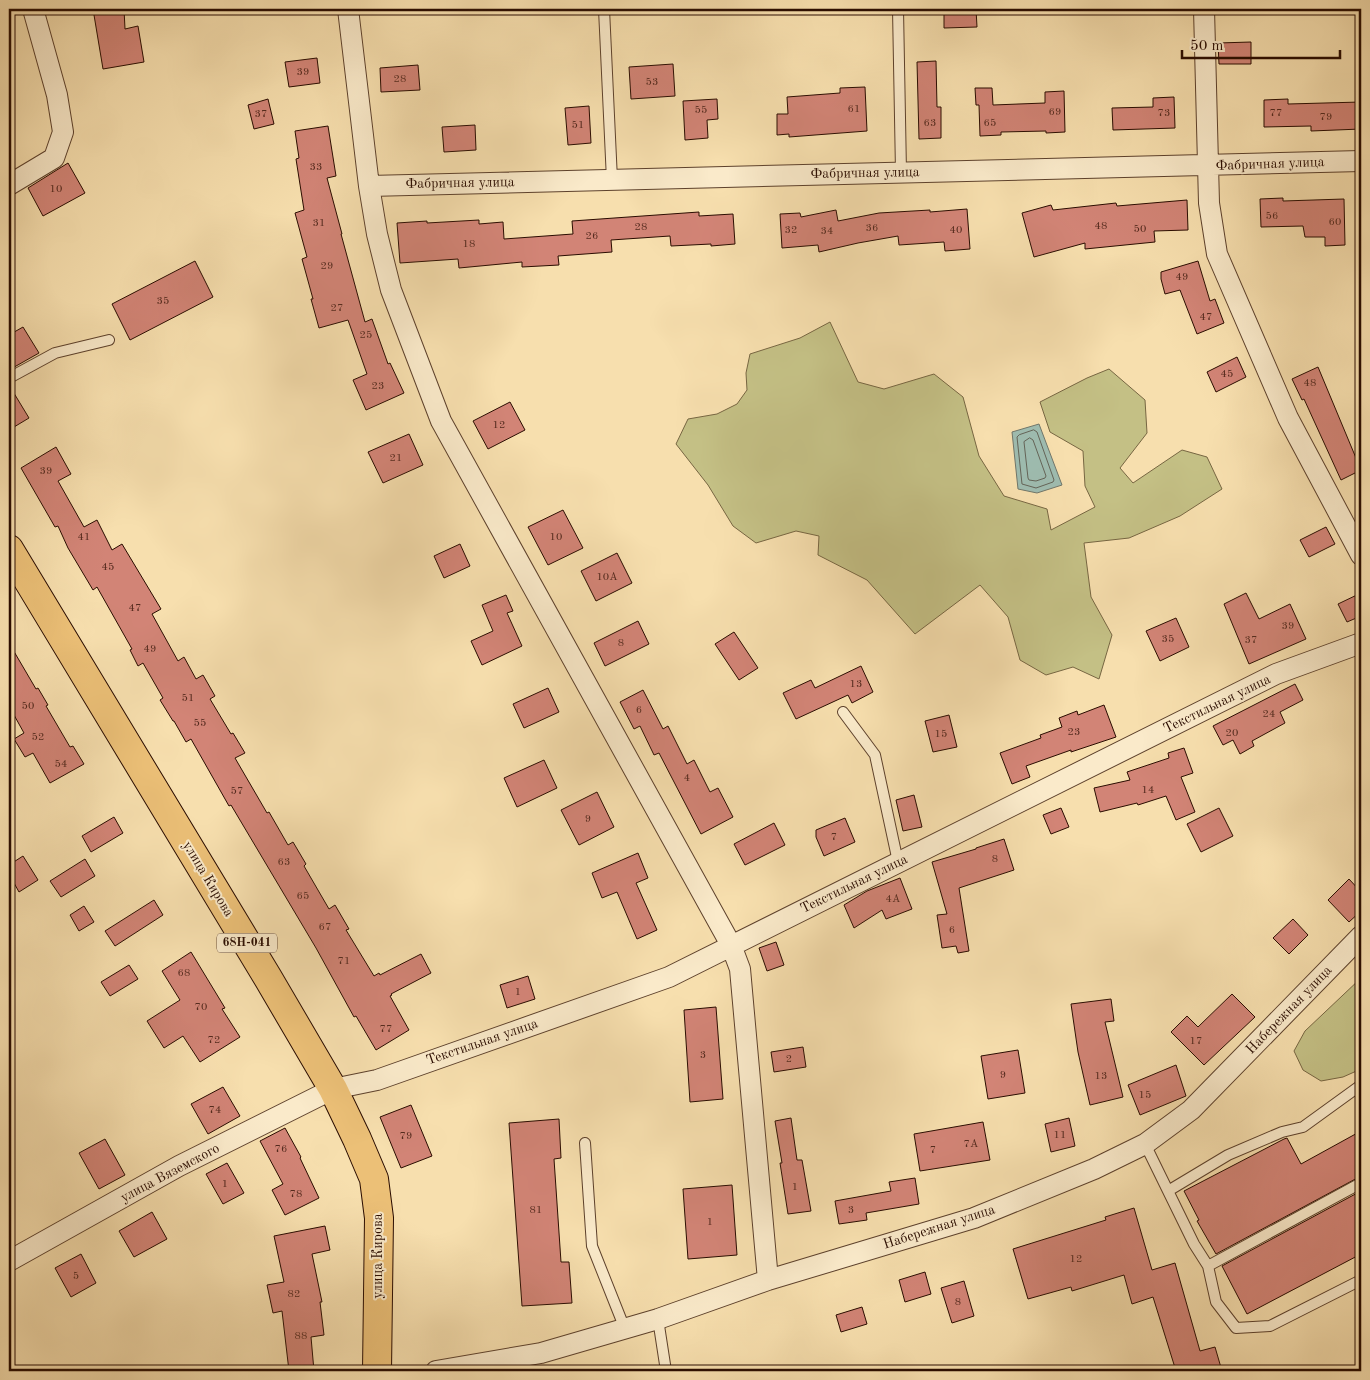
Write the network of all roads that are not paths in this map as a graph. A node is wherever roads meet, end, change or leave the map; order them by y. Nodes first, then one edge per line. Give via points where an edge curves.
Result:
1 (34, 9) edge
2 (348, 9) edge
3 (604, 9) edge
4 (898, 9) edge
5 (1204, 9) edge
6 (1361, 161) edge
7 (1207, 166) junction
8 (901, 172) junction
9 (612, 180) junction
10 (9, 185) edge
11 (369, 186) junction
12 (109, 340) dead end
13 (9, 378) edge
14 (1361, 555) edge
15 (11, 557) edge
16 (1361, 643) edge
17 (843, 712) dead end
18 (898, 862) junction
19 (1361, 936) edge
20 (731, 945) junction
21 (1361, 1085) edge
22 (333, 1089) junction
23 (585, 1143) dead end
24 (1145, 1144) junction
25 (1361, 1183) edge
26 (1168, 1191) junction
27 (9, 1261) edge
28 (1208, 1266) junction
29 (768, 1280) junction
30 (1361, 1280) edge
31 (658, 1319) junction
32 (625, 1328) junction
33 (377, 1371) edge
34 (436, 1371) edge
35 (666, 1371) edge

1 - 10 street via 57,95 63,132 54,158
2 - 11 street
3 - 9 lane
4 - 8 lane
5 - 7 street
6 - 7 street, Фабричная улица
7 - 8 street, Фабричная улица
7 - 14 street via 1217,254 1288,418
8 - 9 street, Фабричная улица
9 - 11 street, Фабричная улица
11 - 20 street via 376,234 391,290 441,421
12 - 13 lane via 55,353
15 - 22 main road, улица Кирова / 68Н-041
16 - 18 street, Текстильная улица via 1276,674
17 - 18 lane via 875,755
18 - 20 street, Текстильная улица
19 - 24 street, Набережная улица via 1191,1110
20 - 22 street, Текстильная улица via 669,977 377,1080
20 - 29 street via 740,969
21 - 26 lane via 1302,1127 1228,1155
22 - 27 street, улица Вяземского via 179,1166
22 - 33 main road, улица Кирова / 68Н-041 via 374,1178 379,1218
23 - 32 lane via 592,1246
24 - 26 lane
24 - 29 street, Набережная улица via 1094,1169 974,1218
25 - 28 lane
26 - 28 lane
28 - 30 lane via 1216,1302 1236,1328 1270,1326
29 - 31 street, Набережная улица
31 - 32 street, Набережная улица
31 - 35 lane
32 - 34 street, Набережная улица via 541,1353

